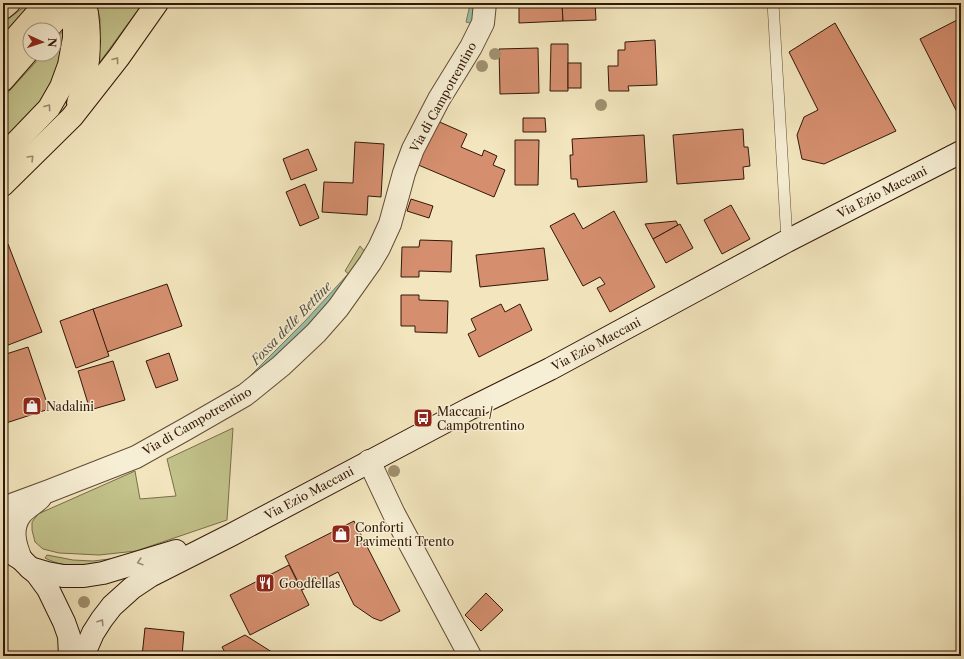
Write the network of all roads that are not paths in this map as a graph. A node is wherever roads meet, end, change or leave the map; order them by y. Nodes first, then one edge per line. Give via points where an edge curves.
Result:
1 (9, 3) edge
2 (85, 3) edge
3 (156, 3) edge
4 (485, 3) edge
5 (773, 3) edge
6 (64, 5) edge
7 (3, 8) edge
8 (52, 22) edge
9 (3, 52) edge
10 (22, 58) edge
11 (3, 80) edge
12 (72, 117) junction
13 (961, 152) edge
14 (3, 156) edge
15 (3, 185) edge
16 (787, 241) junction
17 (368, 461) junction
18 (49, 492) junction
19 (3, 508) edge
20 (231, 535) junction
21 (18, 558) edge
22 (468, 654) edge
23 (70, 656) edge
24 (82, 656) edge

1 - 7 highway
2 - 12 highway via 90,33 88,65
12 -> 3 highway via 119,57
4 - 18 street, Via di Campotrentino via 482,23 471,47 439,99 413,149 390,224 379,248 334,313 281,366 245,395 136,457
5 - 16 lane
6 - 8 highway
6 - 9 highway
14 -> 6 highway via 49,108 61,86 69,65 74,38
10 - 11 highway
15 -> 12 highway
13 - 16 street, Via Ezio Maccani
16 - 17 street, Via Ezio Maccani via 550,369
17 - 20 street, Via Ezio Maccani
17 - 22 street
18 - 19 street, Via di Campotrentino
18 - 21 street, Via di Campotrentino via 21,514 15,524 14,536
20 -> 21 street, Via Ezio Maccani via 103,573 84,576 47,573
24 -> 20 street, Via Ezio Maccani via 102,619 132,588 150,576
21 - 23 street via 37,574 48,589 69,636

